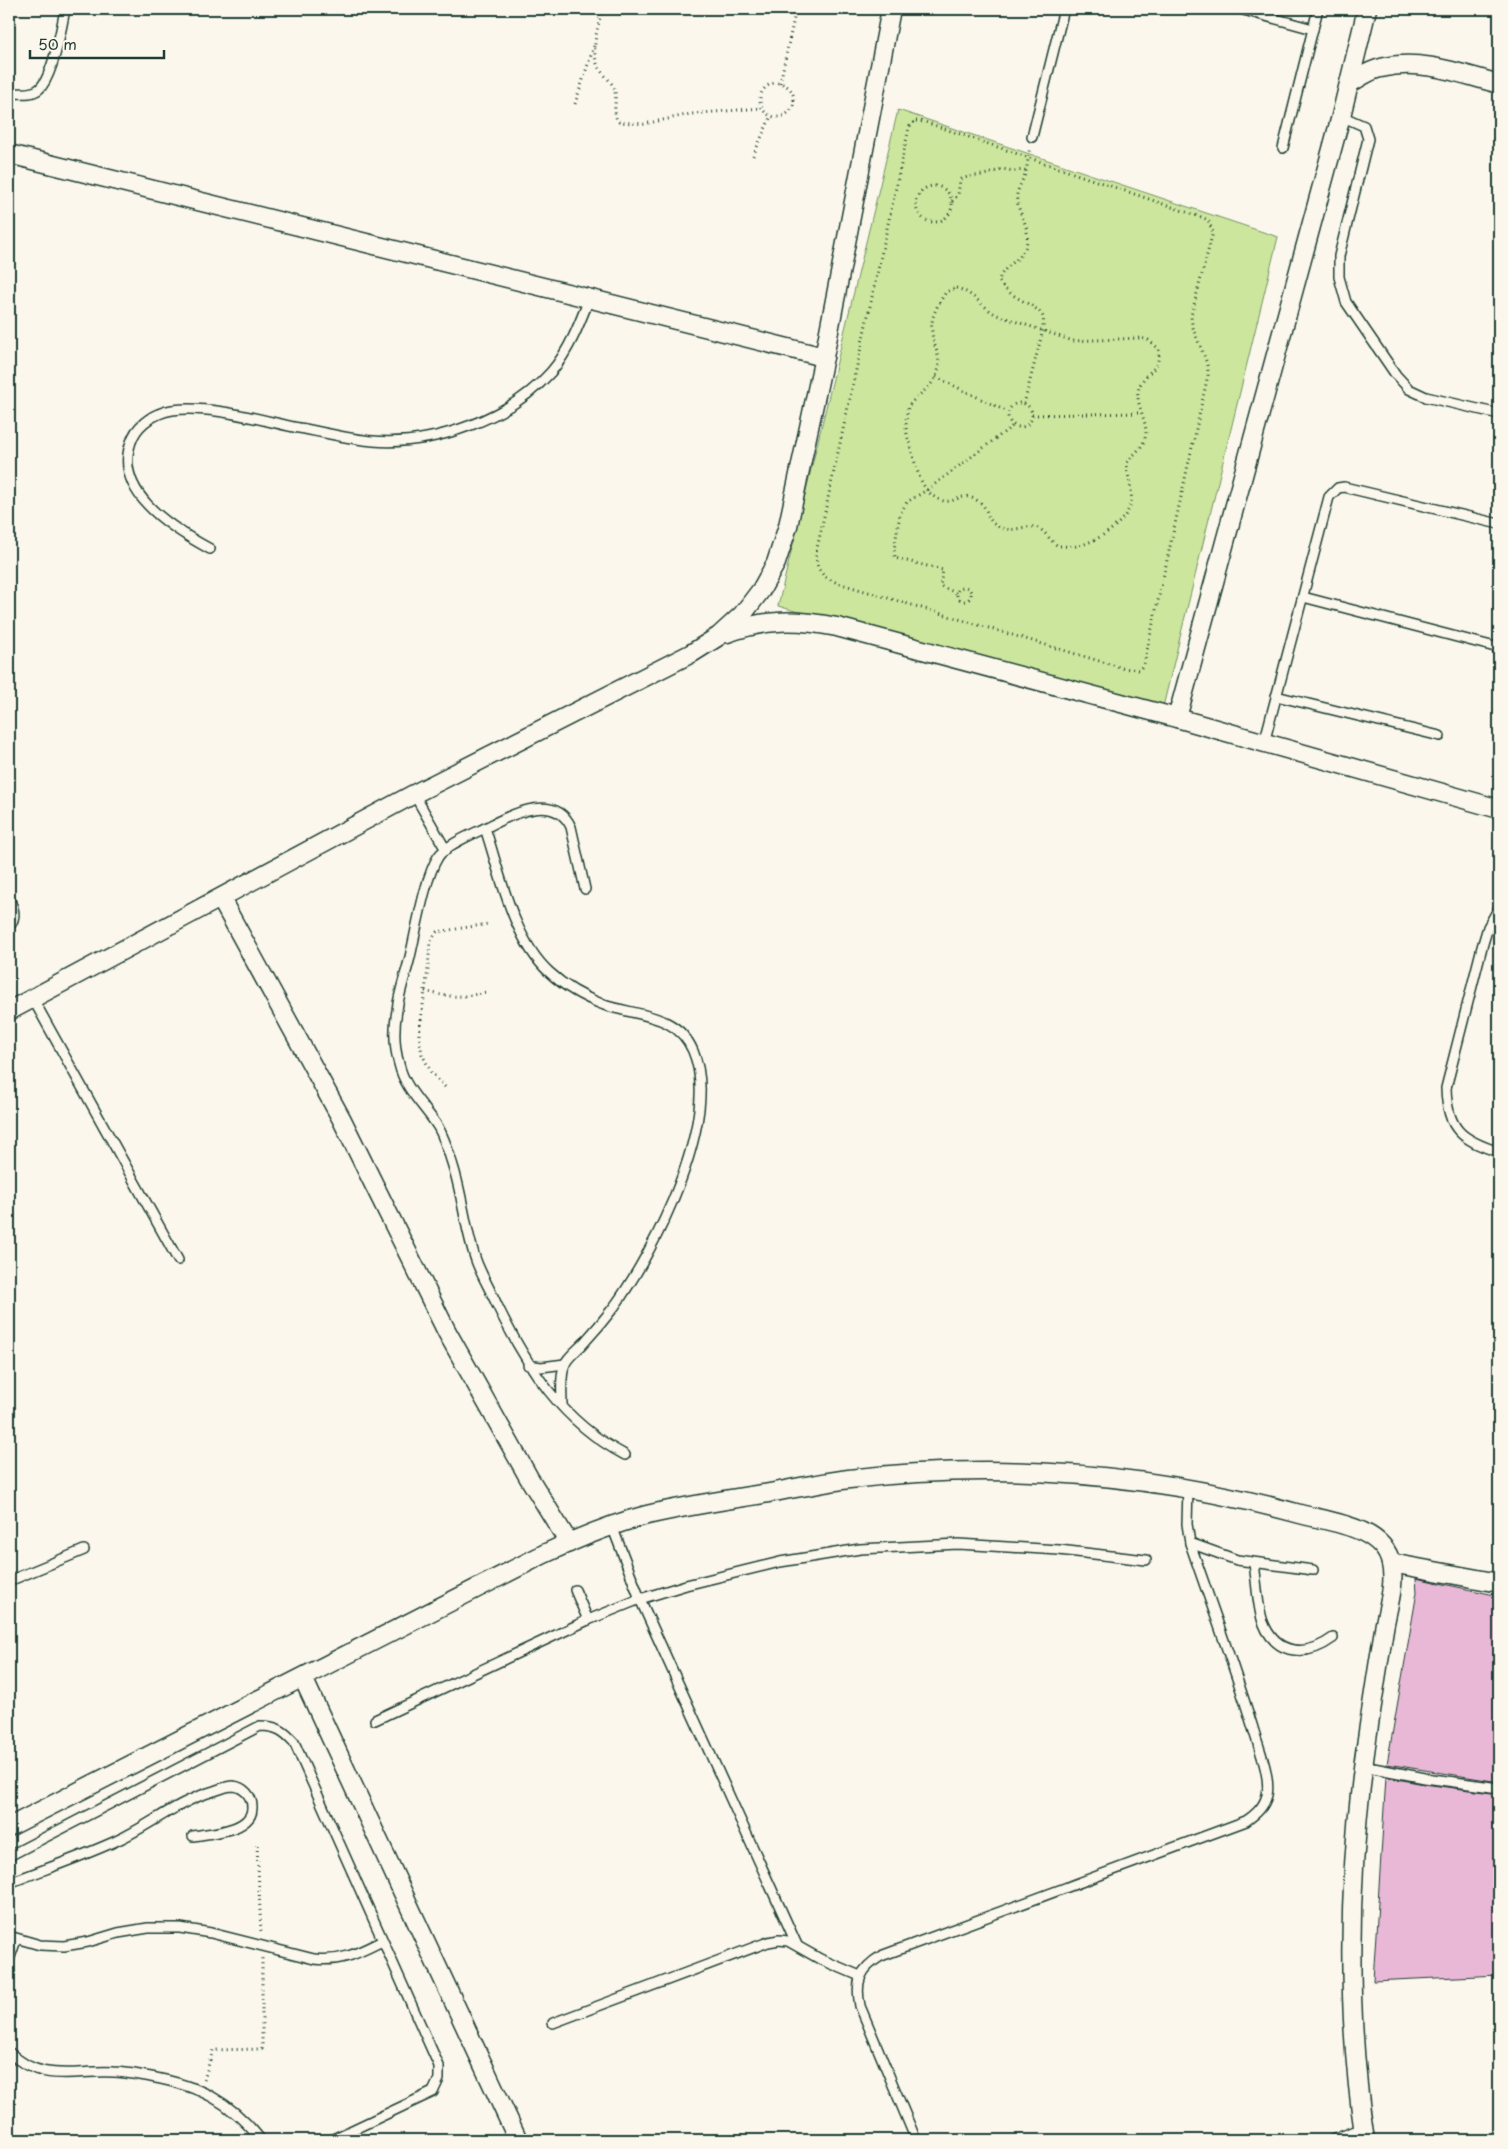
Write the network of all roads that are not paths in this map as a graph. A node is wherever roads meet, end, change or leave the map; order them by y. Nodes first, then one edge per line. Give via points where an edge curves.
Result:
1 (65, 9) edge
2 (891, 9) edge
3 (1064, 9) edge
4 (1240, 9) edge
5 (1318, 9) edge
6 (1368, 9) edge
7 (1313, 29) junction
8 (1350, 83) junction
9 (1499, 84) edge
10 (13, 92) dead end
11 (1341, 116) junction
12 (1032, 137) road end
13 (1283, 148) dead end
14 (9, 154) edge
15 (589, 299) junction
16 (824, 358) junction
17 (1499, 414) edge
18 (1499, 524) edge
19 (210, 549) dead end
20 (1303, 597) junction
21 (718, 636) junction
22 (1499, 648) edge
23 (1276, 696) junction
24 (1177, 718) junction
25 (1440, 736) dead end
26 (1264, 743) junction
27 (414, 794) junction
28 (1499, 809) edge
29 (485, 828) junction
30 (446, 850) junction
31 (584, 889) dead end
32 (9, 898) edge
33 (222, 899) junction
34 (1499, 908) edge
35 (9, 927) edge
36 (33, 999) junction
37 (9, 1012) edge
38 (1499, 1152) edge
39 (178, 1260) dead end
40 (564, 1364) junction
41 (528, 1365) junction
42 (562, 1406) junction
43 (625, 1455) dead end
44 (1188, 1487) junction
45 (612, 1526) junction
46 (569, 1543) junction
47 (1190, 1543) junction
48 (84, 1550) dead end
49 (1146, 1560) dead end
50 (1391, 1563) junction
51 (1254, 1564) junction
52 (1313, 1570) dead end
53 (9, 1581) edge
54 (1499, 1583) edge
55 (575, 1590) dead end
56 (640, 1599) junction
57 (588, 1620) junction
58 (1333, 1638) dead end
59 (303, 1678) junction
60 (375, 1720) dead end
61 (1363, 1766) junction
62 (1499, 1788) edge
63 (9, 1827) edge
64 (193, 1836) dead end
65 (9, 1856) edge
66 (9, 1882) edge
67 (12, 1938) edge
68 (382, 1941) junction
69 (797, 1945) junction
70 (9, 1960) edge
71 (860, 1976) junction
72 (553, 2022) dead end
73 (9, 2052) edge
74 (1364, 2134) edge
75 (261, 2140) edge
76 (331, 2140) edge
77 (518, 2140) edge
78 (916, 2140) edge
79 (1332, 2140) edge

1 - 10 lane via 43,84 34,92
2 - 16 street
3 - 12 lane
4 - 7 lane
5 - 7 lane
6 - 8 street
7 - 13 lane
8 - 9 street via 1379,68 1410,64 1440,68
8 - 11 street
11 - 17 lane via 1364,126 1368,139 1339,256 1339,277 1346,302 1409,389 1426,397
11 - 24 street
14 - 15 street
15 - 16 street
15 - 19 lane via 570,346 551,372 528,394 502,412 440,435 407,441 374,441 231,414 188,410 172,410 145,422 135,432 128,453 129,475 144,500 164,519
16 - 21 street via 788,526 776,563 742,615
18 - 20 lane via 1338,488 1329,497
20 - 22 lane
20 - 23 lane
21 - 24 street via 747,626 807,621
21 - 27 street via 692,653
23 - 25 lane
23 - 26 lane
24 - 26 street
26 - 28 street
27 - 30 lane
27 - 33 street
29 - 30 lane
29 - 31 lane via 528,811 549,808 559,811 571,827
29 - 40 lane via 518,928 533,954 565,986 584,997 668,1022 683,1034 693,1050 698,1069 697,1116 688,1163 671,1207 636,1274 602,1321
30 - 41 lane via 439,854 430,876 397,1008 398,1063 405,1084 438,1127 446,1143 477,1263
32 - 35 lane via 15,912
33 - 36 street
33 - 46 street via 341,1118 447,1332
34 - 38 lane via 1482,947 1446,1088 1446,1108 1454,1125 1467,1139
36 - 37 street
36 - 39 lane
40 - 41 lane
40 - 42 lane
41 - 42 lane
42 - 43 lane via 606,1445
44 - 45 street via 1110,1476 947,1471 849,1479 684,1507
44 - 47 lane
44 - 50 street via 1357,1530 1373,1537 1384,1548
45 - 46 street
45 - 56 lane
46 - 59 street
47 - 51 lane
47 - 71 lane via 1262,1756 1267,1794 1259,1812 1226,1830 882,1956 868,1964
48 - 53 lane
49 - 56 lane via 1059,1550 958,1544 860,1549 780,1562
50 - 54 street
50 - 61 street via 1390,1596
51 - 52 lane
51 - 58 lane via 1262,1620 1268,1634 1292,1650 1307,1651 1321,1647
55 - 57 lane
56 - 57 lane
56 - 69 lane
57 - 60 lane
59 - 63 street
59 - 77 street
61 - 62 lane
61 - 74 street via 1354,1864 1352,1956
64 - 66 lane via 244,1823 252,1809 247,1793 232,1786 190,1799 118,1840
65 - 68 lane via 260,1726 273,1726 294,1742
67 - 68 lane via 40,1945 64,1946 148,1928 180,1928 330,1960 347,1958
67 - 70 lane
68 - 76 lane via 439,2066 439,2080 433,2092
69 - 71 lane
69 - 72 lane via 779,1940 768,1942
71 - 78 lane via 857,1991 860,2006
73 - 75 lane via 32,2068 49,2074 115,2072 178,2082 201,2090 234,2111
74 - 79 lane

